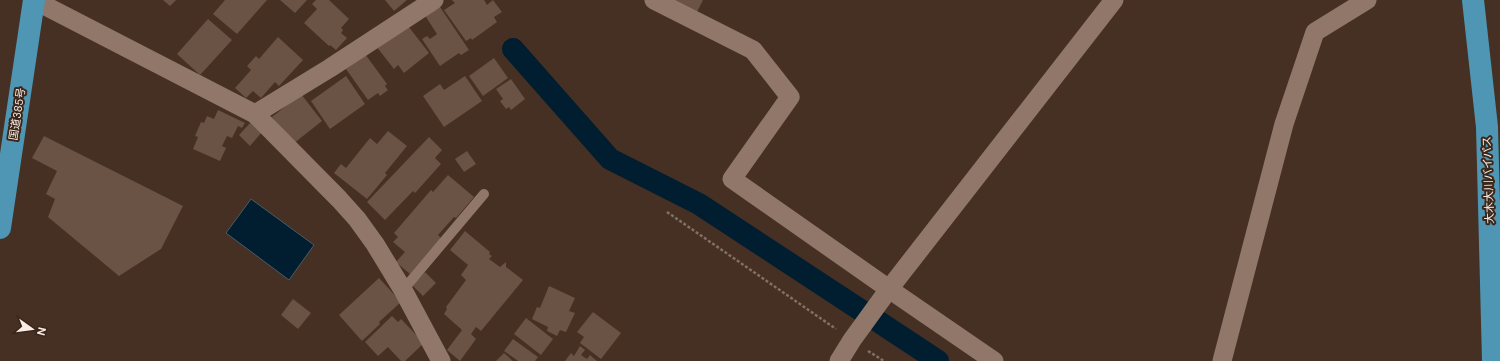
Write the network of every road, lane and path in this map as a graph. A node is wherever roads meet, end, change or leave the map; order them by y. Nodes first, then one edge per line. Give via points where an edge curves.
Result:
1 (34, 0) edge
2 (434, 0) edge
3 (654, 0) edge
4 (1114, 0) edge
5 (1368, 0) edge
6 (1473, 0) edge
7 (255, 114) junction
8 (484, 194) dead end
9 (667, 212) dead end
10 (0, 228) edge
11 (403, 290) junction
12 (889, 290) junction
13 (852, 340) junction
14 (441, 361) edge
15 (839, 361) edge
16 (884, 361) edge
17 (994, 361) edge
18 (1222, 361) edge
19 (1493, 361) edge

1 - 7 street
1 - 10 highway, 国道385号
2 - 7 street
3 - 12 street via 753,50 790,97 732,179
4 - 12 street
5 - 18 street via 1315,32 1284,124
6 - 19 highway, 大木大川バイパス via 1486,127
7 - 11 street via 357,219
8 - 11 lane
9 - 13 path
11 - 14 street
12 - 13 street
12 - 17 street
13 - 15 street
13 - 16 path

